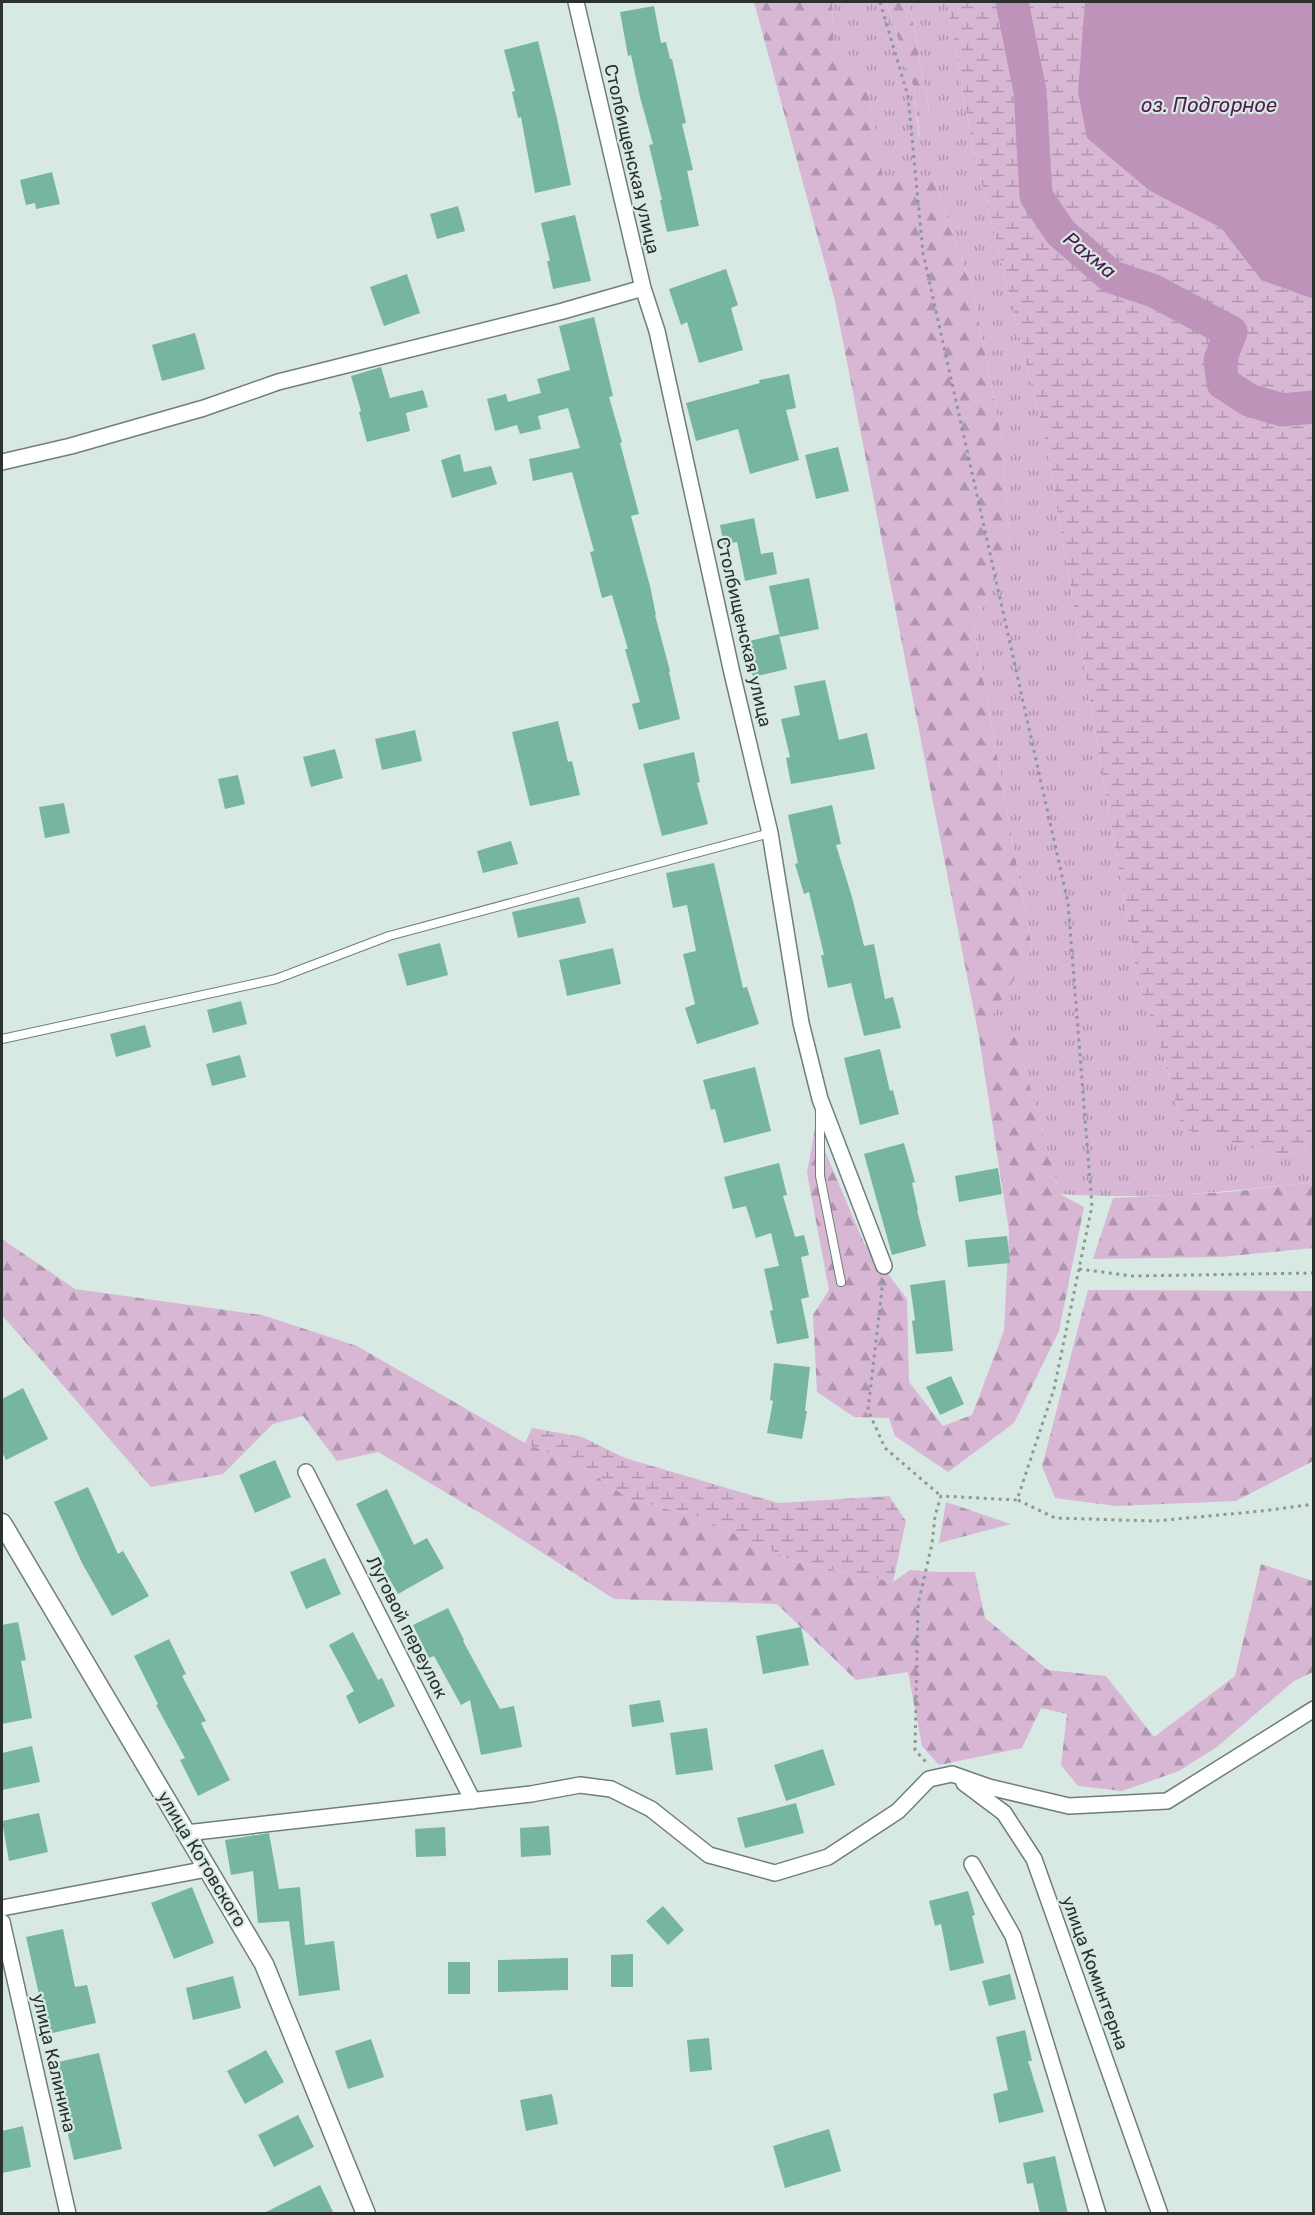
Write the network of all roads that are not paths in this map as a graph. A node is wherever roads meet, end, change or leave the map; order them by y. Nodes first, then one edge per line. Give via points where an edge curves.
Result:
1 (576, 2) edge
2 (643, 288) junction
3 (2, 462) edge
4 (770, 833) junction
5 (2, 1039) edge
6 (820, 1099) junction
7 (884, 1266) road end
8 (841, 1282) dead end
9 (306, 1472) dead end
10 (2, 1523) edge
11 (8, 1545) edge
12 (1314, 1709) edge
13 (946, 1775) junction
14 (472, 1801) junction
15 (186, 1833) junction
16 (972, 1864) dead end
17 (207, 1869) junction
18 (2, 1908) edge
19 (2, 1922) edge
20 (68, 2214) edge
21 (366, 2214) edge
22 (1098, 2214) edge
23 (1160, 2214) edge

1 - 2 street, Столбищенская улица
2 - 3 street via 278,382 204,408
2 - 4 street, Столбищенская улица via 657,331
4 - 5 lane via 388,936 276,979
4 - 6 street, Столбищенская улица via 801,1023
6 - 7 street, Столбищенская улица
6 - 8 lane via 820,1176
9 - 14 street, Луговой переулок
10 - 11 street, улица Котовского
11 - 15 street, улица Котовского
12 - 13 street via 1167,1801 1069,1806
13 - 14 street via 929,1779 897,1810 828,1857 775,1873 709,1855 651,1809 611,1789 580,1785
13 - 23 street, улица Коминтерна via 1004,1813 1034,1859
14 - 15 street
15 - 17 street, улица Котовского
16 - 22 street via 1013,1936
17 - 18 street
17 - 21 street, улица Котовского via 264,1964
19 - 20 street, улица Калинина

